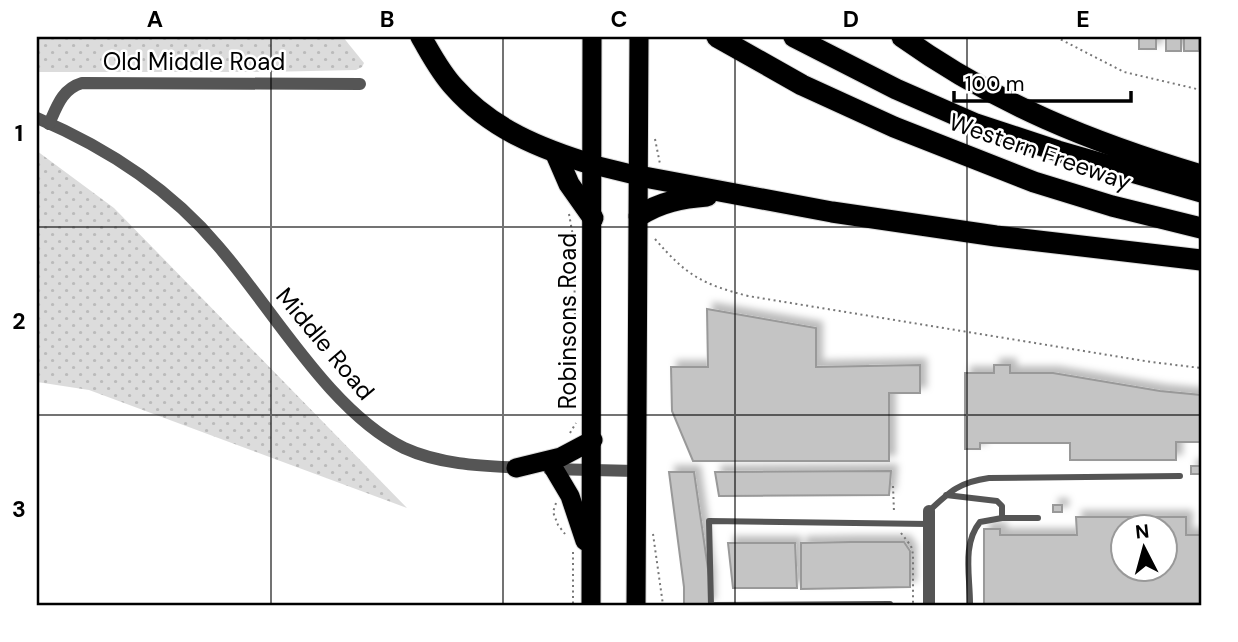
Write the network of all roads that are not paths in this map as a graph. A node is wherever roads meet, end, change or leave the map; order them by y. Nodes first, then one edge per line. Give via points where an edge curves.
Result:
1 (421, 37) edge
2 (592, 37) edge
3 (639, 37) edge
4 (716, 37) edge
5 (794, 37) edge
6 (902, 37) edge
7 (360, 84) dead end
8 (37, 118) edge
9 (49, 124) junction
10 (556, 154) junction
11 (594, 165) junction
12 (1201, 175) edge
13 (639, 176) junction
14 (1201, 192) edge
15 (748, 197) junction
16 (639, 216) junction
17 (593, 218) junction
18 (1201, 228) edge
19 (1201, 260) edge
20 (593, 440) junction
21 (516, 467) junction
22 (554, 469) junction
23 (591, 470) junction
24 (636, 471) junction
25 (1180, 476) dead end
26 (946, 495) junction
27 (929, 510) joint
28 (1002, 518) junction
29 (1038, 518) dead end
30 (929, 524) junction
31 (591, 562) junction
32 (970, 603) dead end
33 (890, 604) edge
34 (591, 605) edge
35 (636, 605) edge
36 (711, 605) edge
37 (929, 605) edge

1 - 10 highway via 452,86 468,102 512,133
2 - 11 highway, Robinsons Road
3 - 13 highway
4 - 18 highway, Western Freeway via 802,85 894,127 1034,182
5 - 14 highway, Western Freeway via 976,124
6 - 12 highway via 981,89 1046,121
7 - 9 street, Old Middle Road via 82,83 62,97
8 - 9 street, Middle Road
9 - 21 street, Middle Road via 117,160 180,207 218,246 340,399 370,427 404,448 441,460
10 - 11 highway
10 - 17 highway via 569,184
11 - 13 highway
11 - 17 highway, Robinsons Road
13 - 15 highway
13 - 16 highway
15 - 16 highway via 674,200
15 - 19 highway via 996,236
16 - 24 highway
17 - 20 highway, Robinsons Road
20 - 21 highway via 561,457
20 - 23 highway, Robinsons Road
21 - 22 street, Middle Road
22 - 23 street, Middle Road
22 - 31 highway via 568,492
23 - 24 street, Middle Road
23 - 31 highway, Robinsons Road
24 - 35 highway
25 - 26 lane via 989,478 970,481
26 - 27 lane
26 - 28 lane via 998,501
27 - 30 street
28 - 29 lane
28 - 32 lane via 980,522 972,532
30 - 36 lane via 709,521
30 - 37 street
31 - 34 highway, Robinsons Road
33 - 36 lane

